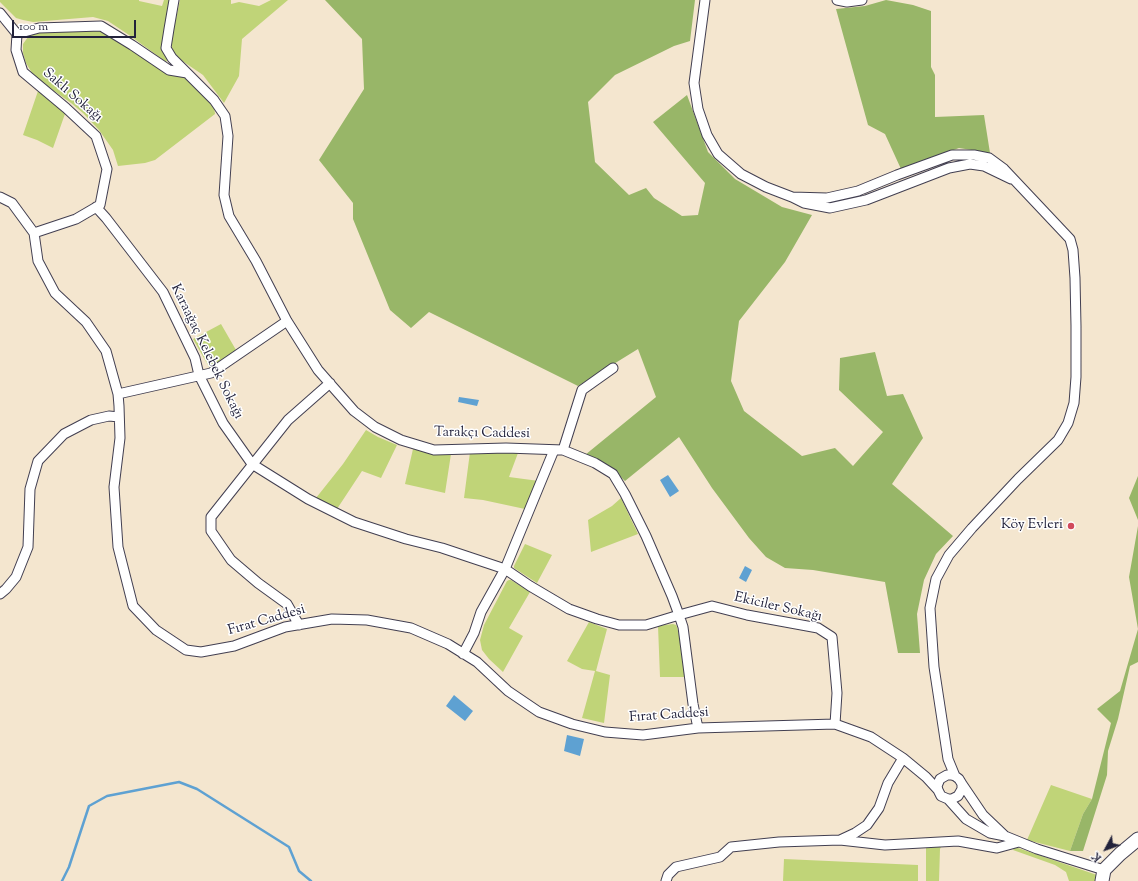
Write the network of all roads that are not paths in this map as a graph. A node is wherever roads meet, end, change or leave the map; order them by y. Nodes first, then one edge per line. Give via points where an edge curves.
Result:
1 (174, 0) edge
2 (705, 0) edge
3 (837, 0) edge
4 (862, 0) edge
5 (0, 13) edge
6 (17, 34) junction
7 (187, 73) junction
8 (0, 197) edge
9 (96, 208) junction
10 (34, 234) junction
11 (287, 321) junction
12 (613, 368) dead end
13 (200, 375) junction
14 (330, 383) junction
15 (118, 394) junction
16 (119, 417) junction
17 (558, 450) junction
18 (252, 464) junction
19 (505, 569) junction
20 (0, 594) edge
21 (679, 615) junction
22 (299, 625) junction
23 (463, 654) junction
24 (835, 724) junction
25 (698, 728) junction
26 (903, 758) junction
27 (948, 759) junction
28 (955, 776) junction
29 (926, 777) junction
30 (941, 778) junction
31 (962, 784) junction
32 (938, 790) junction
33 (948, 799) junction
34 (1005, 836) junction
35 (1138, 839) edge
36 (840, 840) junction
37 (1019, 842) junction
38 (1103, 876) edge
39 (666, 881) edge

1 - 7 street, Tarakçı Caddesi via 166,48
2 - 27 street via 694,83 698,110 707,135 718,154 740,174 792,197 827,198 858,191 952,155 974,155 989,158 1004,169 1070,239 1076,278 1076,326 1074,403 1068,423 1058,440 1018,479 949,555 936,579 930,608 934,668
3 - 4 street
5 - 6 street
6 - 7 street via 39,28 101,26 169,70
6 - 9 street, Saklı Sokağı via 16,50 23,72 96,136 107,169 100,205
7 - 11 street, Tarakçı Caddesi via 214,100 225,116 228,136 224,195 229,216
8 - 10 street, Fırat Caddesi via 12,203
9 - 10 street via 76,219
9 - 13 street, Karaağaç Kelebek Sokağı via 163,292 195,358
10 - 15 street, Fırat Caddesi via 38,260 55,293 86,322 106,351
11 - 13 street via 211,373
11 - 14 street, Tarakçı Caddesi via 318,370
12 - 17 street via 582,390
13 - 15 street
13 - 18 street, Karaağaç Kelebek Sokağı via 223,423
14 - 17 street, Tarakçı Caddesi via 354,411 375,427 401,440 434,450
14 - 18 street via 288,420
15 - 16 street, Fırat Caddesi
16 - 20 street via 109,416 91,420 64,434 38,461 30,489 28,547 16,577
16 - 22 street, Fırat Caddesi via 120,438 114,487 116,528 118,547 133,606 156,630 186,650 201,652 234,646 286,627
17 - 19 street
17 - 21 street, Tarakçı Caddesi via 595,463 613,474 646,536
18 - 19 street, Karaağaç Kelebek Sokağı via 308,499 354,522
18 - 22 street via 211,517 211,531 231,560 258,584 287,604
19 - 21 street, Ekiciler Sokağı via 569,609 619,625 646,625
19 - 23 street via 481,612
21 - 24 street, Ekiciler Sokağı via 712,606 818,628 832,638 837,693
21 - 25 street, Tarakçı Caddesi
22 - 23 street, Fırat Caddesi via 332,619 368,620 411,628 448,644
23 - 25 street, Fırat Caddesi via 477,662 508,691 539,712 572,724 605,732 643,735
24 - 25 street, Fırat Caddesi
24 - 26 street, Fırat Caddesi via 871,737
26 - 29 street, Fırat Caddesi
26 - 36 street via 888,783 879,808 867,825
27 - 28 street
27 - 30 street
28 - 30 street via 951,774
28 - 31 street
29 - 30 street
29 - 32 street, Fırat Caddesi
30 - 32 street
31 - 33 street via 958,796
31 - 34 street via 983,815
32 - 33 street via 941,796
33 - 34 street via 966,819 990,833
34 - 37 street
35 - 38 street via 1120,854
36 - 37 street via 885,845 958,841 997,848
36 - 39 street via 779,842 731,848 720,857 676,868 668,875
37 - 38 street

